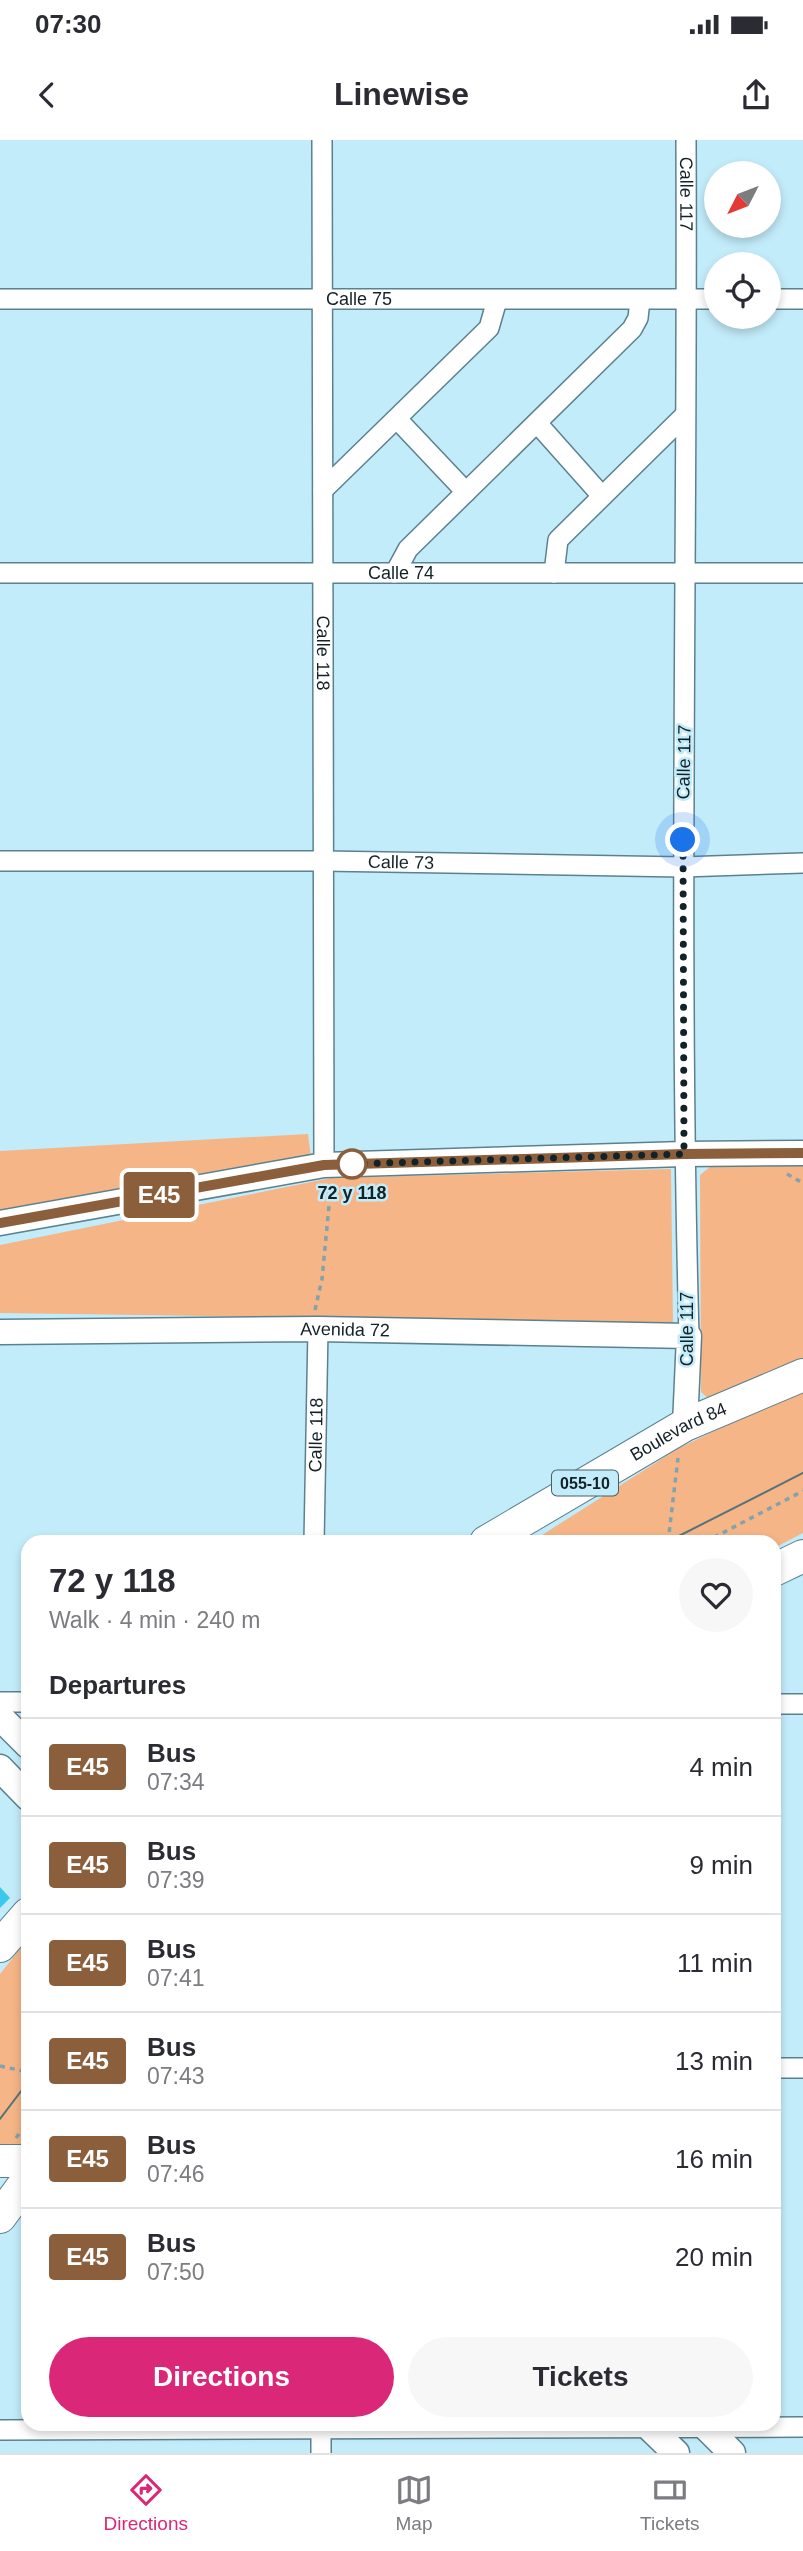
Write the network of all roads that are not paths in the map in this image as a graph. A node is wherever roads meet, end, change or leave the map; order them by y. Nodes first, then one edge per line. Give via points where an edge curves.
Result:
1 (322, 140) edge
2 (685, 140) edge
3 (0, 299) edge
4 (704, 299) edge
5 (781, 299) edge
6 (803, 299) edge
7 (496, 300) junction
8 (640, 300) junction
9 (686, 300) junction
10 (324, 301) junction
11 (685, 415) junction
12 (397, 419) junction
13 (537, 424) junction
14 (323, 491) junction
15 (466, 492) junction
16 (602, 496) junction
17 (0, 573) edge
18 (323, 573) junction
19 (395, 573) junction
20 (554, 573) junction
21 (686, 573) junction
22 (803, 573) edge
23 (0, 861) edge
24 (323, 861) junction
25 (803, 863) edge
26 (683, 867) junction
27 (803, 1153) edge
28 (684, 1154) junction
29 (324, 1165) junction
30 (0, 1223) edge
31 (318, 1329) junction
32 (0, 1332) edge
33 (688, 1336) junction
34 (803, 1374) edge
35 (685, 1425) junction
36 (314, 1535) edge
37 (498, 1535) edge
38 (803, 1556) edge
39 (781, 1567) edge
40 (0, 1702) edge
41 (21, 1702) edge
42 (781, 1704) edge
43 (803, 1704) edge
44 (0, 1717) edge
45 (21, 1738) edge
46 (0, 1768) edge
47 (21, 1790) edge
48 (21, 1922) edge
49 (0, 1946) edge
50 (781, 2068) edge
51 (803, 2068) edge
52 (0, 2161) edge
53 (21, 2161) edge
54 (21, 2188) edge
55 (0, 2217) edge
56 (781, 2427) edge
57 (803, 2427) edge
58 (0, 2430) edge
59 (21, 2430) edge
60 (321, 2431) edge
61 (653, 2431) edge
62 (691, 2431) edge
63 (701, 2431) edge
64 (321, 2453) edge
65 (676, 2453) edge
66 (682, 2453) edge
67 (732, 2453) edge

1 - 10 street, Calle 118
2 - 9 street, Calle 117
3 - 10 street, Calle 75
4 - 9 street, Calle 75
5 - 6 street
7 - 8 street, Calle 75
7 - 10 street, Calle 75
7 - 12 street via 489,328
8 - 9 street, Calle 75
8 - 13 street via 632,329
9 - 11 street, Calle 117
10 - 14 street, Calle 118
11 - 16 street
11 - 21 street, Calle 117
12 - 14 street
12 - 15 street
13 - 15 street
13 - 16 street
14 - 18 street, Calle 118
15 - 19 street via 408,549
16 - 20 street via 558,540
17 - 18 street, Calle 74
18 - 19 street, Calle 74
18 - 24 street, Calle 118
19 - 20 street, Calle 74
20 - 21 street, Calle 74
21 - 22 street, Calle 74
21 - 26 street, Calle 117
23 - 24 street, Calle 73
24 - 26 street, Calle 73
24 - 29 street, Calle 118
25 - 26 street, Calle 73
26 - 28 street, Calle 117
27 - 28 street
28 - 29 street
28 - 33 street, Calle 117
29 - 30 street
31 - 32 street, Avenida 72
31 - 33 street, Avenida 72
31 - 36 street, Calle 118
33 - 35 street, Calle 117
34 - 35 highway, Boulevard 84 / 055-10
35 - 37 highway, Boulevard 84 / 055-10
38 - 39 highway
40 - 41 street
42 - 43 street
44 - 45 main road
46 - 47 main road
48 - 49 highway
50 - 51 street
52 - 53 highway
54 - 55 highway
56 - 57 street
58 - 59 street
60 - 64 street
61 - 65 main road
62 - 66 street
63 - 67 main road

